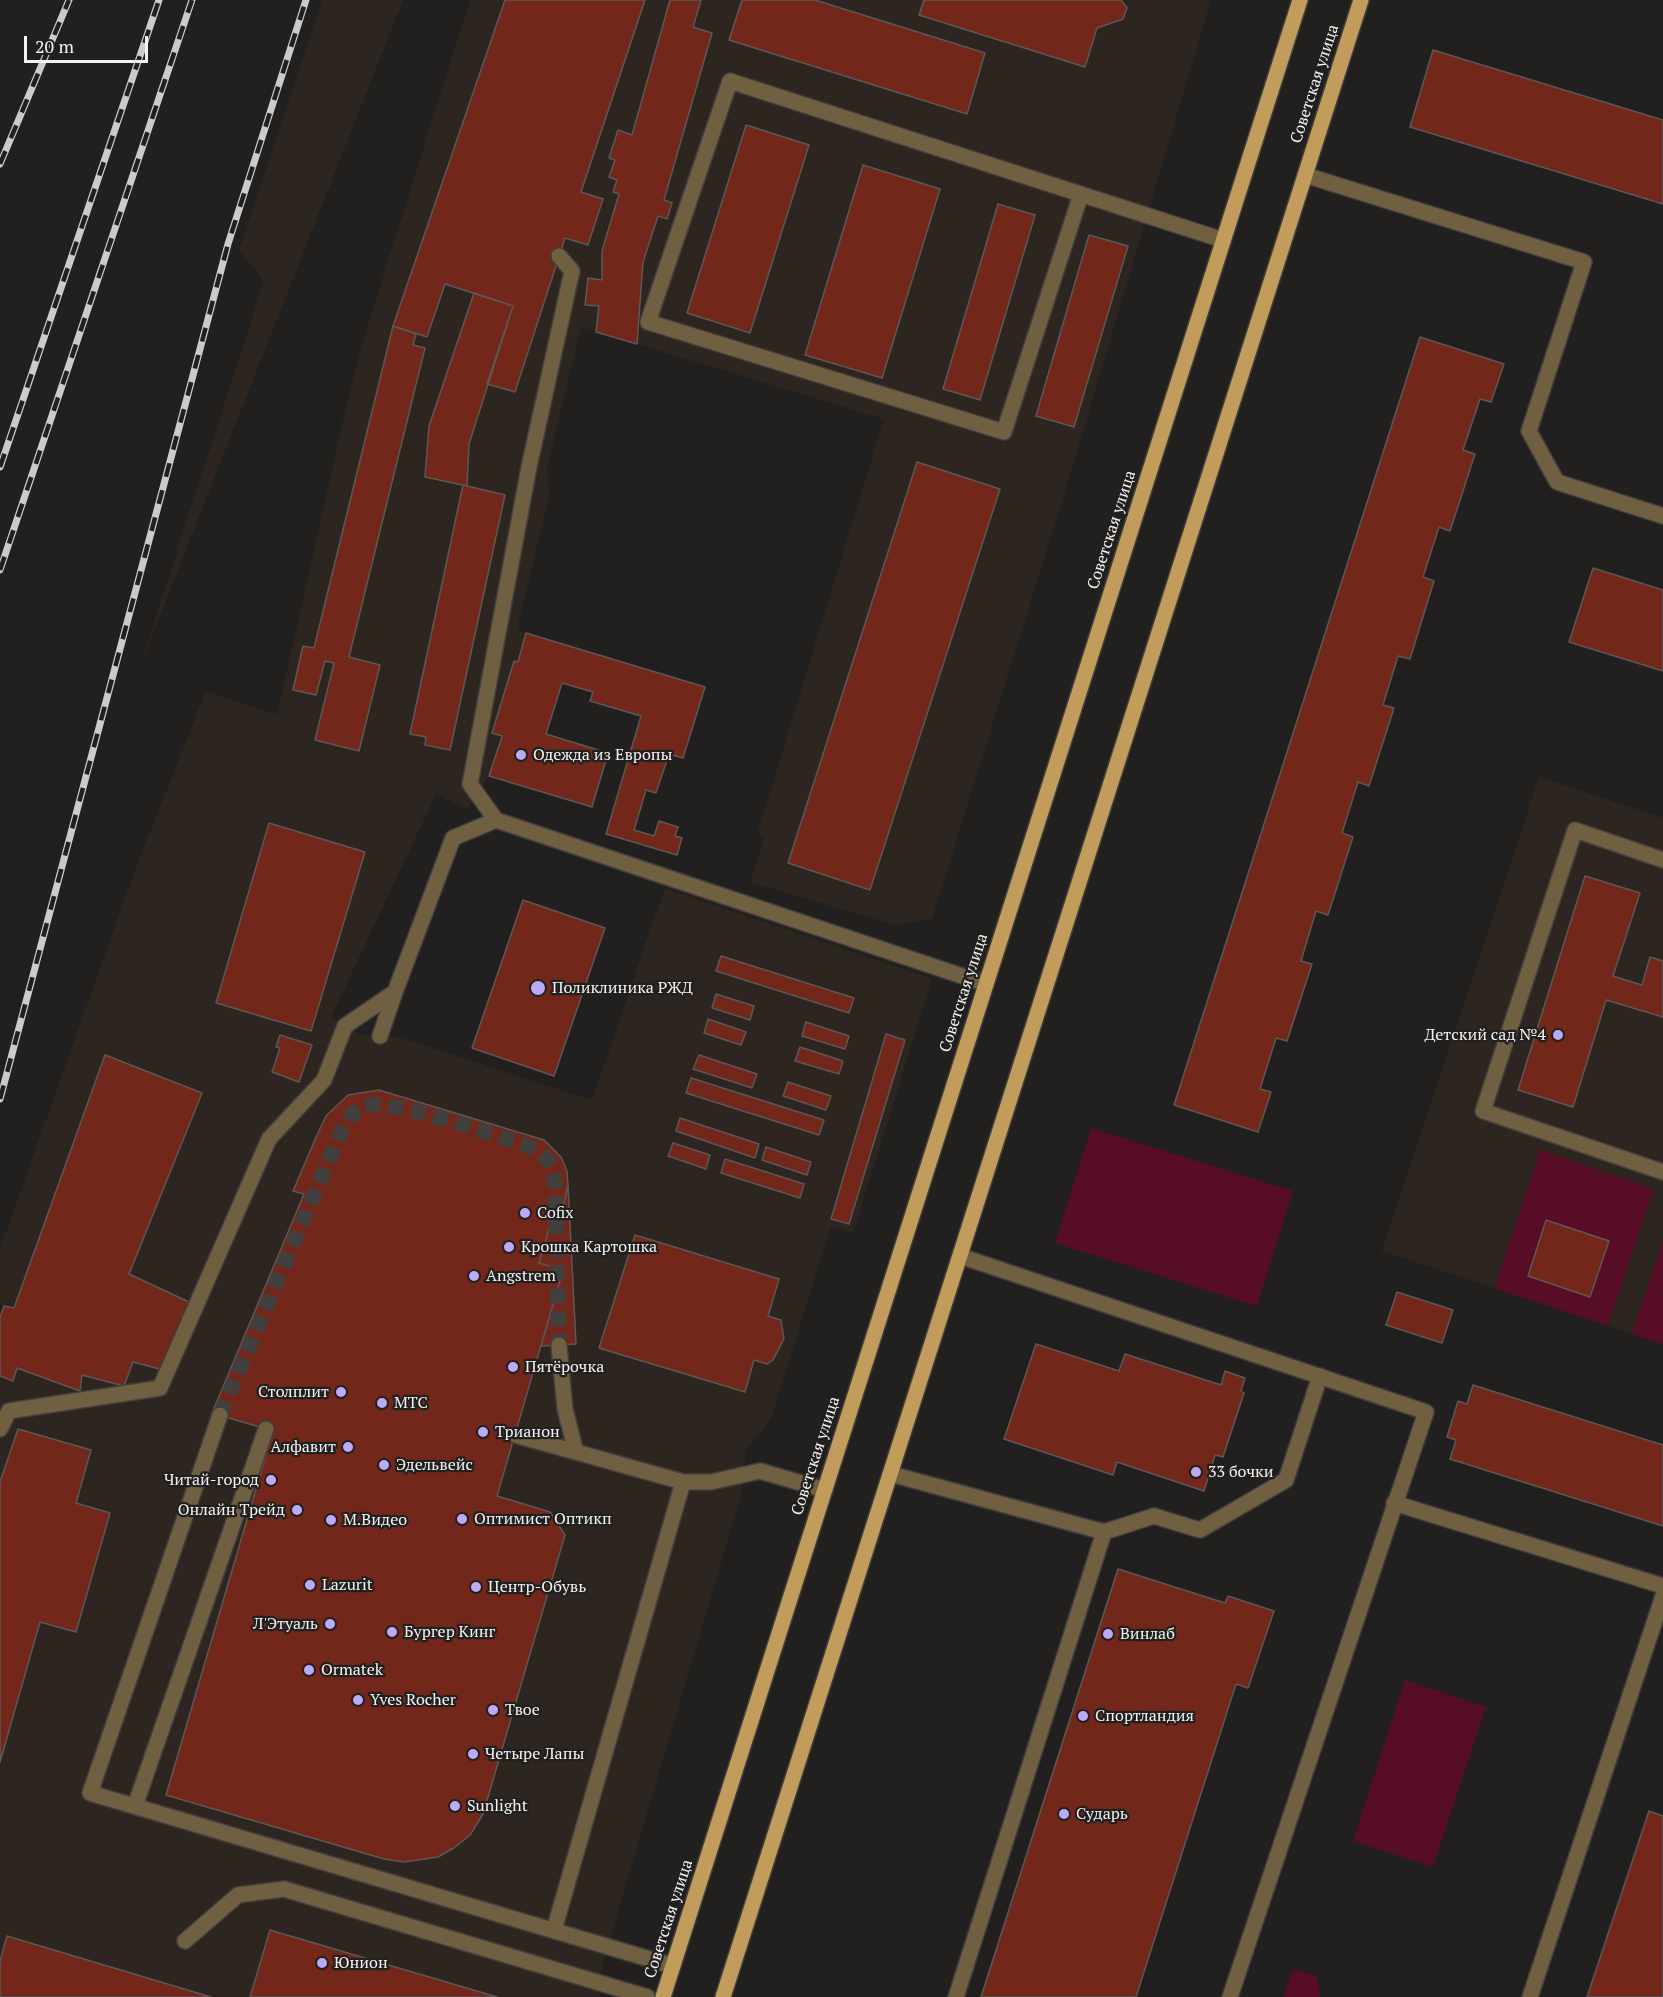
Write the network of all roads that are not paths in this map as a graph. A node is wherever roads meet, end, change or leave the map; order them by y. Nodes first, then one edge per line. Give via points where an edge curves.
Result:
1 (1300, 0) edge
2 (1361, 0) edge
3 (1305, 175) junction
4 (1081, 194) junction
5 (1223, 240) junction
6 (559, 256) dead end
7 (1663, 516) edge
8 (496, 820) junction
9 (1663, 860) edge
10 (986, 984) junction
11 (395, 992) junction
12 (380, 1036) dead end
13 (1663, 1172) edge
14 (960, 1256) junction
15 (559, 1345) tunnel mouth
16 (1320, 1376) junction
17 (220, 1415) tunnel mouth
18 (0, 1429) edge
19 (266, 1429) dead end
20 (515, 1435) dead end
21 (576, 1452) junction
22 (891, 1474) junction
23 (683, 1482) junction
24 (825, 1490) junction
25 (1394, 1503) junction
26 (1104, 1532) junction
27 (1663, 1586) edge
28 (1663, 1596) edge
29 (135, 1806) junction
30 (554, 1930) junction
31 (185, 1941) dead end
32 (673, 1966) junction
33 (601, 1990) edge
34 (647, 1997) edge
35 (663, 1997) edge
36 (723, 1997) edge
37 (956, 1997) edge
38 (1230, 1997) edge
39 (1530, 1997) edge

1 - 5 main road, Советская улица
2 - 3 main road, Советская улица
3 - 7 lane via 1584,262 1529,431 1557,482
3 - 14 main road, Советская улица
4 - 4 lane via 1004,432 648,322 730,81
4 - 5 lane
5 - 10 main road, Советская улица
6 - 8 lane via 572,271 529,467 470,784
8 - 10 lane
8 - 11 lane via 453,838
9 - 13 lane via 1575,830 1483,1111
10 - 24 main road, Советская улица
11 - 12 lane
11 - 18 lane via 345,1026 324,1080 269,1139 160,1388 9,1411
14 - 16 lane
14 - 22 main road, Советская улица
15 - 21 lane
16 - 25 lane via 1426,1412
16 - 26 lane via 1286,1480 1200,1530 1154,1516
17 - 29 lane via 90,1793
19 - 29 lane
20 - 21 lane
21 - 23 lane
22 - 26 lane
22 - 36 main road, Советская улица
23 - 24 lane via 711,1482 760,1471
23 - 30 lane
24 - 32 main road, Советская улица
25 - 27 lane
25 - 38 lane
26 - 37 lane
28 - 39 lane
29 - 30 lane
30 - 32 lane
31 - 33 lane via 238,1895 284,1889
32 - 35 main road, Советская улица
33 - 34 lane

